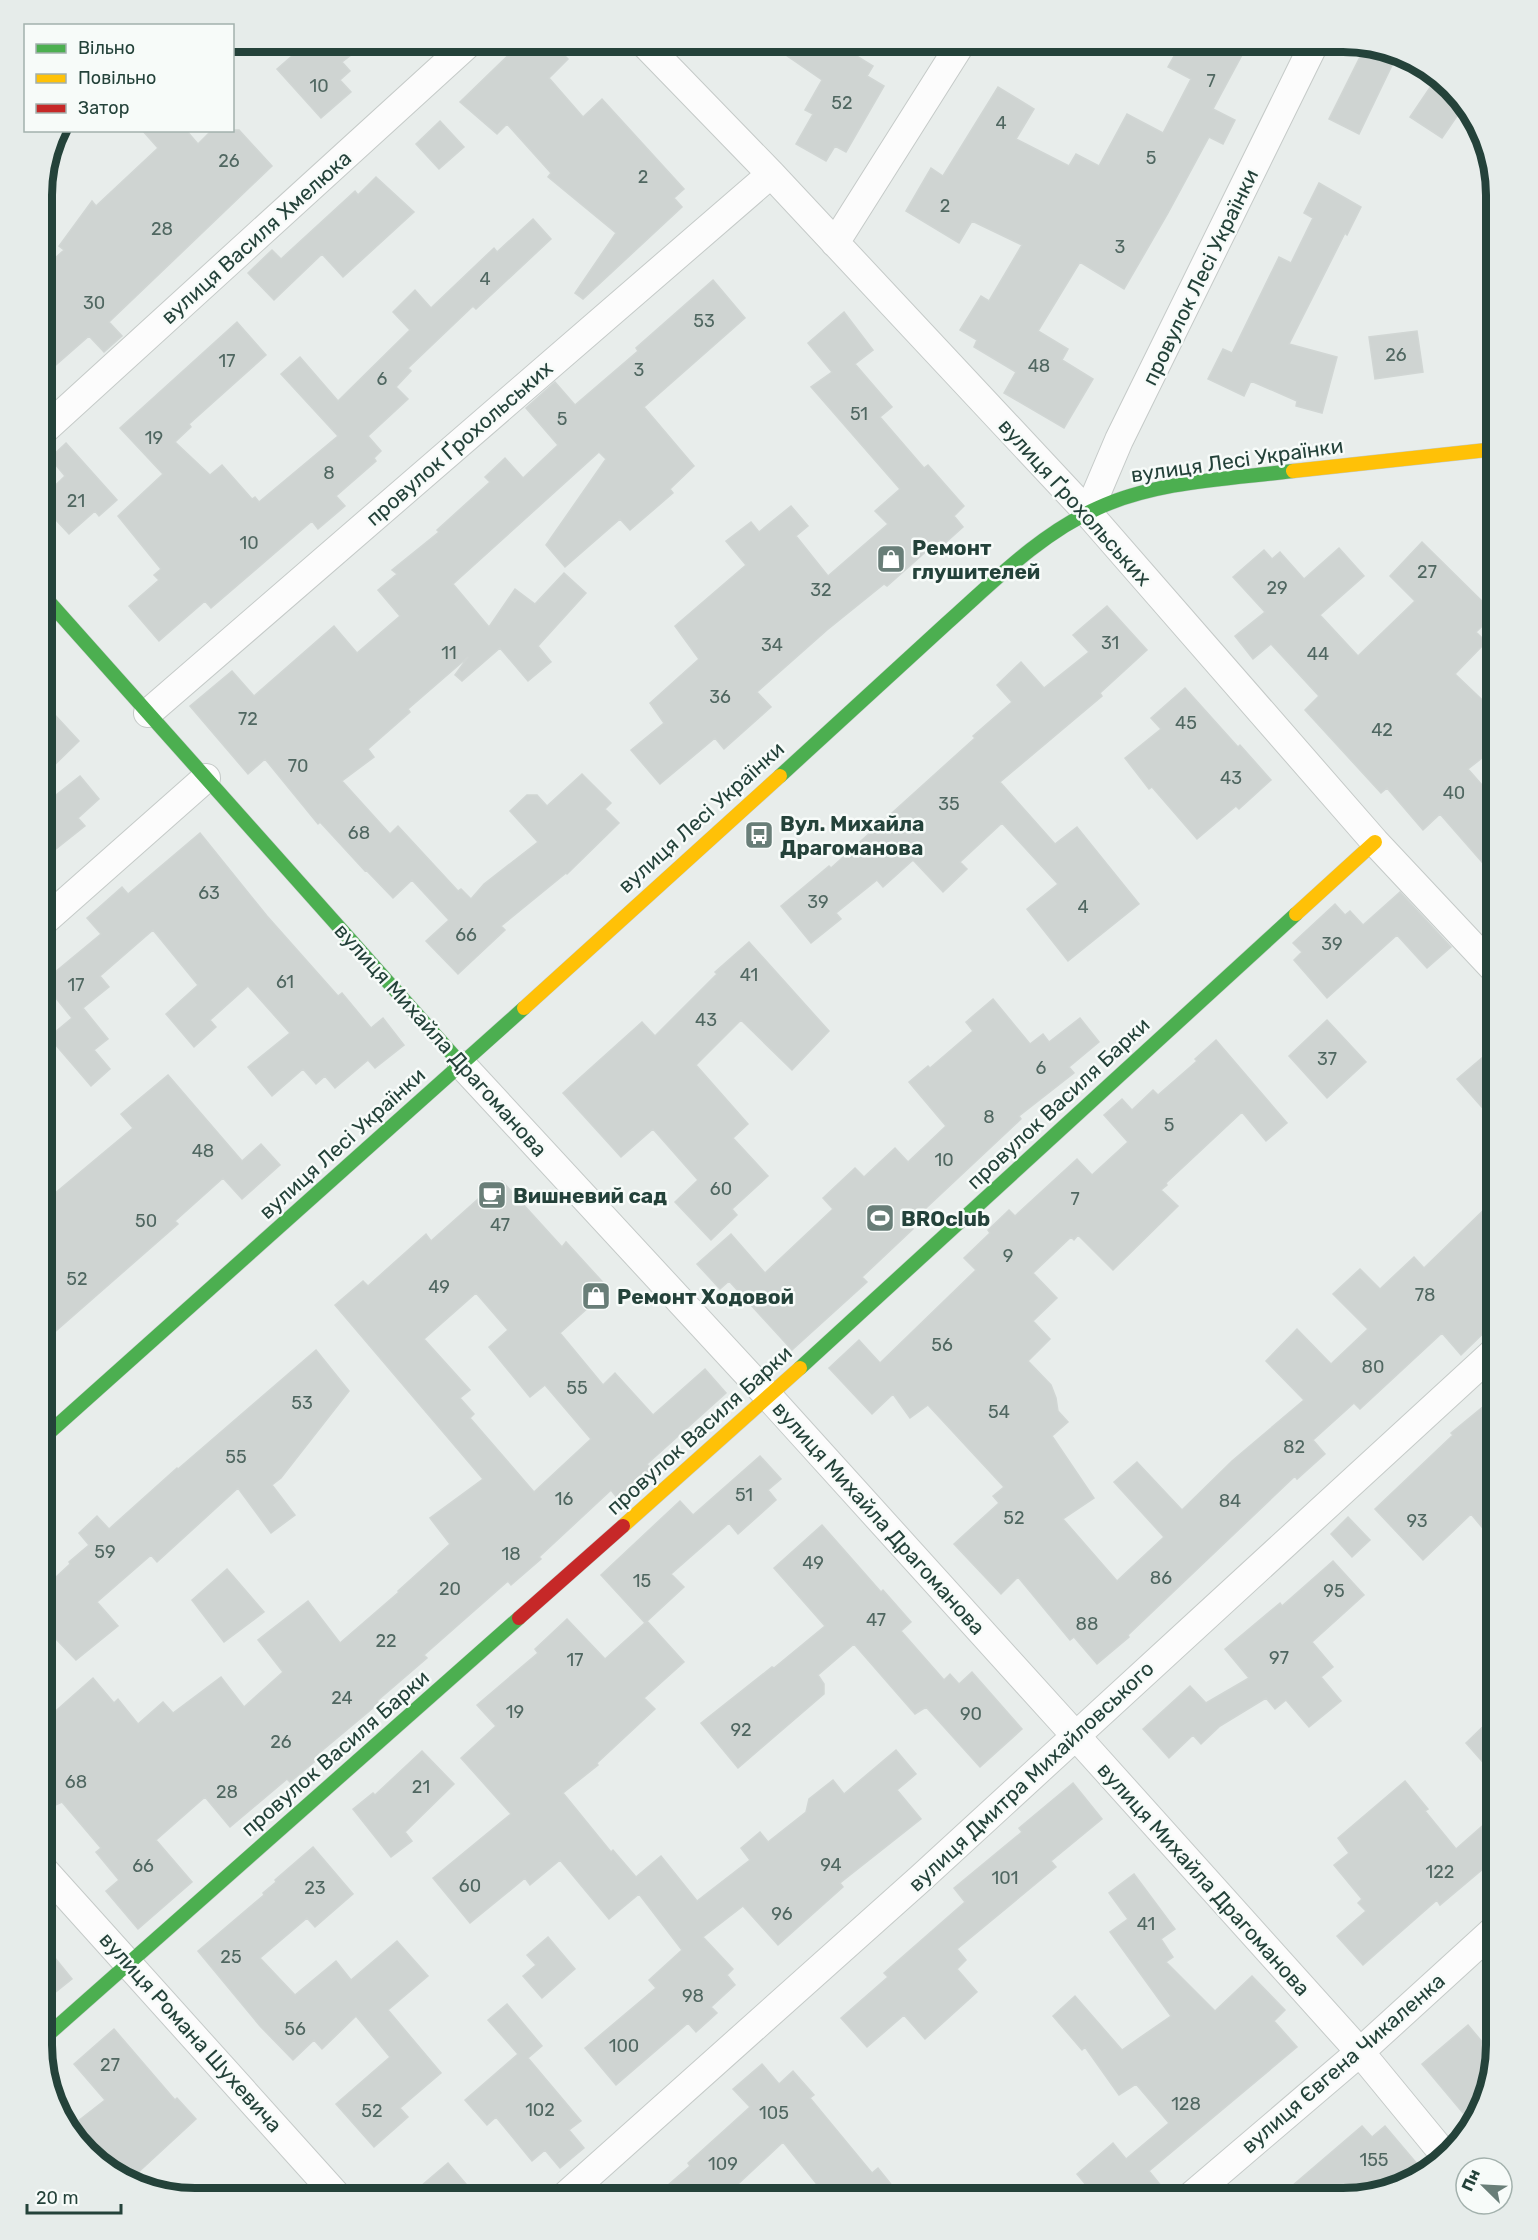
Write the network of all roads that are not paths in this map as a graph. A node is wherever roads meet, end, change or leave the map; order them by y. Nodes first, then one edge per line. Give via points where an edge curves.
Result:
1 (459, 52) edge
2 (653, 52) edge
3 (955, 53) edge
4 (1310, 53) edge
5 (771, 174) junction
6 (835, 243) junction
7 (53, 422) edge
8 (1486, 450) edge
9 (1088, 513) junction
10 (53, 606) edge
11 (148, 712) junction
12 (206, 778) junction
13 (1375, 842) junction
14 (53, 914) edge
15 (1486, 961) edge
16 (462, 1065) junction
17 (1486, 1359) edge
18 (769, 1397) junction
19 (52, 1430) edge
20 (1075, 1735) junction
21 (52, 1879) edge
22 (1486, 1937) edge
23 (129, 1963) junction
24 (52, 2031) edge
25 (1360, 2052) junction
26 (1440, 2149) edge
27 (329, 2187) edge
28 (575, 2187) edge
29 (1210, 2188) edge

1 - 7 street, вулиця Василя Хмелюка
2 - 5 street, вулиця Ґрохольських
3 - 6 street
4 - 9 street, провулок Лесі Українки via 1119,440
5 - 6 street, вулиця Ґрохольських
5 - 11 street, провулок Ґрохольських
6 - 9 street, вулиця Ґрохольських
8 - 9 street, вулиця Лесі Українки via 1186,485 1130,496
9 - 13 street, вулиця Ґрохольських
9 - 16 street, вулиця Лесі Українки via 1054,534 984,590
10 - 11 street, вулиця Михайла Драгоманова
11 - 12 street, вулиця Михайла Драгоманова
12 - 14 street
12 - 16 street, вулиця Михайла Драгоманова
13 - 15 street, вулиця Ґрохольських
13 - 18 street, провулок Василя Барки
16 - 18 street, вулиця Михайла Драгоманова
16 - 19 street, вулиця Лесі Українки
17 - 20 street, вулиця Дмитра Михайловського
18 - 20 street, вулиця Михайла Драгоманова
18 - 23 street, провулок Василя Барки
20 - 25 street, вулиця Михайла Драгоманова
20 - 28 street, вулиця Дмитра Михайловського
21 - 23 street, вулиця Романа Шухевича
22 - 25 street, вулиця Євгена Чикаленка
23 - 24 street, провулок Василя Барки
23 - 27 street, вулиця Романа Шухевича
25 - 26 street, вулиця Михайла Драгоманова
25 - 29 street, вулиця Євгена Чикаленка

